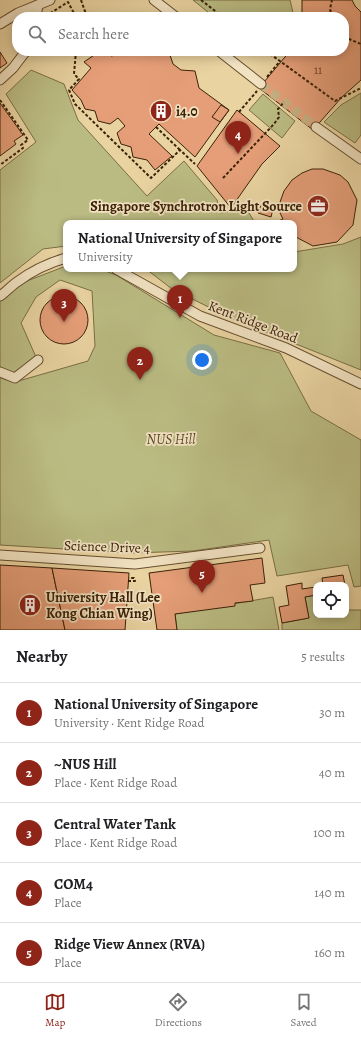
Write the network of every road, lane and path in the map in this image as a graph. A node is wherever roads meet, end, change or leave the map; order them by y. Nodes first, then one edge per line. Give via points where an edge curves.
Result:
1 (50, 0) edge
2 (81, 0) edge
3 (154, 0) edge
4 (201, 0) edge
5 (332, 0) edge
6 (38, 5) junction
7 (20, 12) edge
8 (37, 12) edge
9 (52, 12) edge
10 (73, 12) edge
11 (85, 12) edge
12 (170, 12) edge
13 (217, 12) edge
14 (331, 12) edge
15 (12, 17) edge
16 (0, 24) edge
17 (349, 39) edge
18 (361, 44) edge
19 (22, 56) edge
20 (76, 56) edge
21 (225, 56) edge
22 (273, 56) edge
23 (280, 61) junction
24 (0, 80) edge
25 (260, 86) junction
26 (361, 88) edge
27 (0, 100) edge
28 (284, 102) dead end
29 (239, 112) dead end
30 (156, 126) dead end
31 (316, 127) tunnel mouth
32 (180, 150) junction
33 (361, 160) edge
34 (195, 164) dead end
35 (0, 165) edge
36 (223, 178) dead end
37 (63, 259) edge
38 (121, 272) edge
39 (0, 296) edge
40 (38, 360) dead end
41 (0, 372) edge
42 (361, 384) edge
43 (260, 548) dead end
44 (0, 555) edge
45 (129, 578) dead end
46 (128, 581) dead end

1 - 6 street
2 - 11 path
3 - 12 street
4 - 13 path
5 - 14 path
6 - 7 street
6 - 8 street
9 - 10 path via 68,2
15 - 16 street
17 - 18 path
19 - 24 street
20 - 32 path via 74,74 79,80 69,90 75,104 151,178
21 - 25 street
22 - 23 path
23 - 25 path
23 - 26 path via 335,101
25 - 29 path
27 - 35 path via 28,140 21,145 23,148
28 - 36 path via 278,109 279,117 274,124
30 - 32 path
31 - 33 street
32 - 34 path
37 - 39 street via 36,270
38 - 42 street, Kent Ridge Road via 200,316 286,348
40 - 41 street via 15,378
43 - 44 street, Science Drive 4 via 135,564
45 - 46 path via 134,578 135,581

